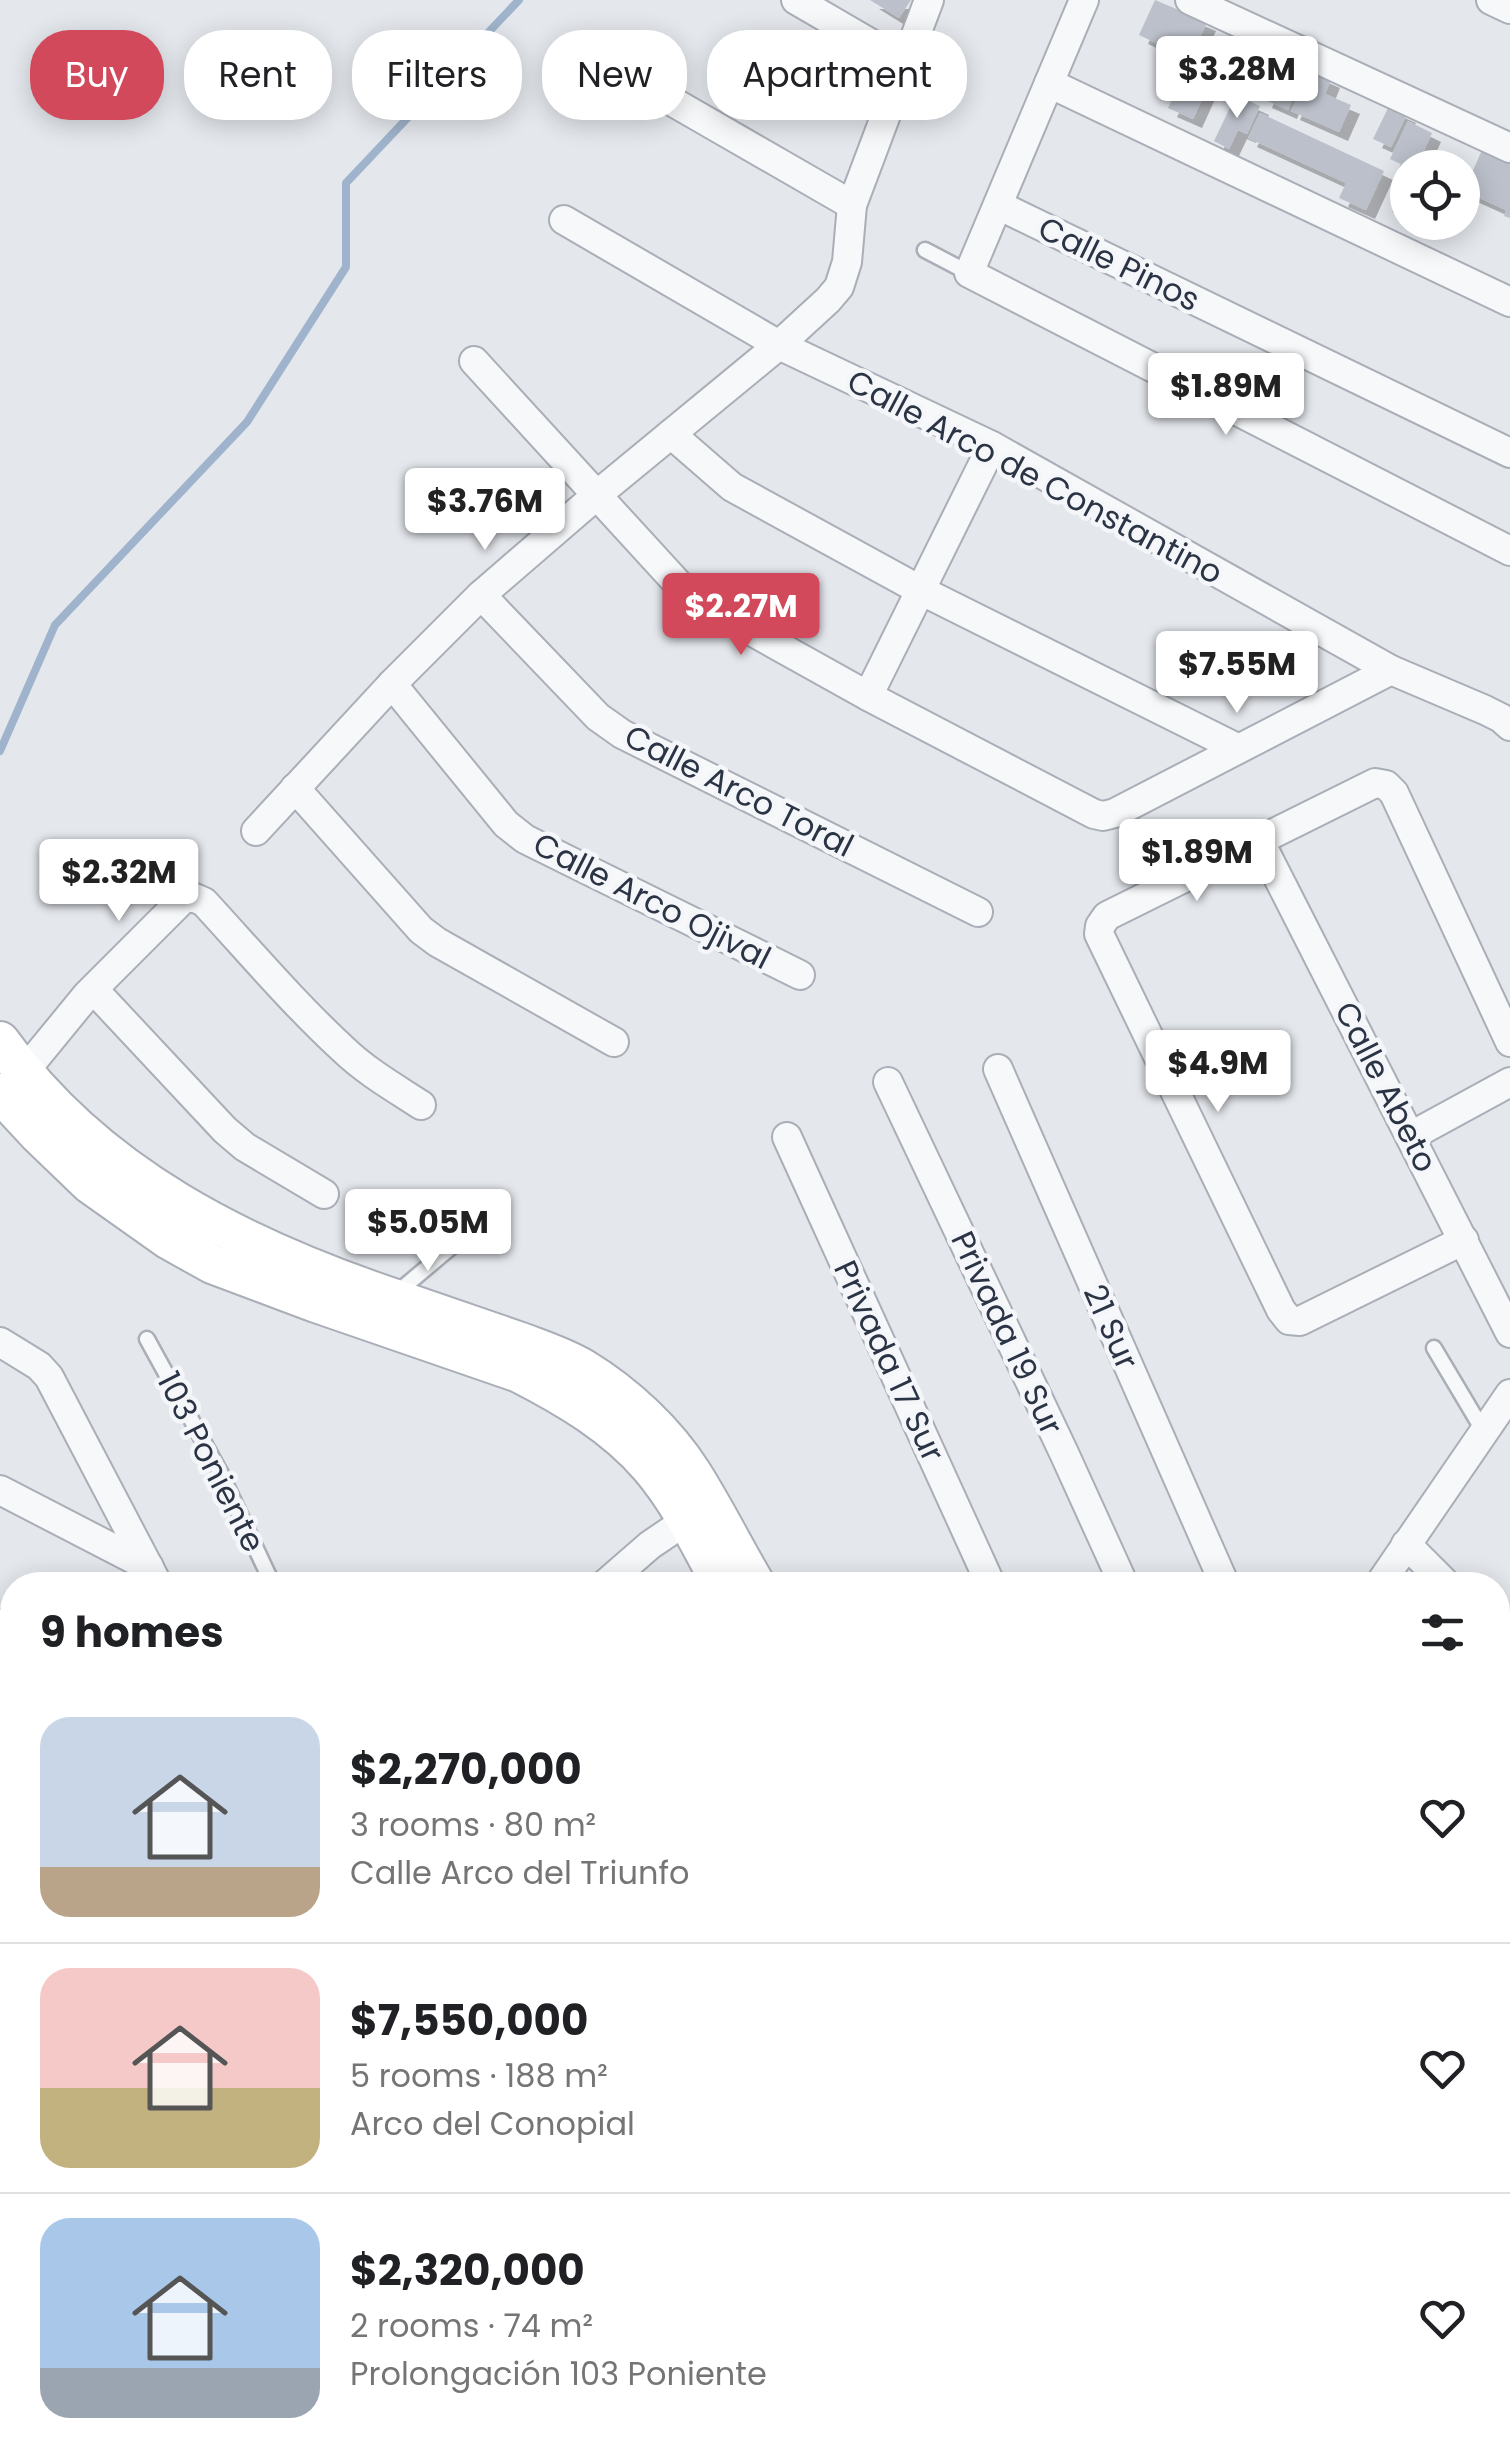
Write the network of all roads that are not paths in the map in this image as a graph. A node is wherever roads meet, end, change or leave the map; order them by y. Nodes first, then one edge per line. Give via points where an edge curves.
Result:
1 (796, 0) edge
2 (929, 0) edge
3 (1084, 0) edge
4 (1190, 0) edge
5 (1491, 0) edge
6 (1510, 9) edge
7 (848, 30) edge
8 (918, 30) edge
9 (1049, 83) junction
10 (687, 110) edge
11 (885, 120) edge
12 (1510, 148) edge
13 (852, 205) junction
14 (998, 205) junction
15 (564, 220) dead end
16 (925, 250) dead end
17 (969, 274) junction
18 (1510, 302) edge
19 (779, 345) junction
20 (474, 361) dead end
21 (671, 434) junction
22 (992, 446) junction
23 (1510, 453) edge
24 (598, 494) junction
25 (1510, 552) edge
26 (920, 590) junction
27 (480, 595) junction
28 (1391, 670) junction
29 (392, 684) junction
30 (868, 696) junction
31 (1510, 726) edge
32 (1237, 748) junction
33 (294, 788) junction
34 (256, 831) dead end
35 (1260, 842) junction
36 (978, 912) dead end
37 (800, 974) dead end
38 (94, 990) junction
39 (0, 1041) edge
40 (614, 1042) dead end
41 (1510, 1042) edge
42 (998, 1069) dead end
43 (888, 1082) dead end
44 (1510, 1082) edge
45 (11, 1083) edge
46 (421, 1105) dead end
47 (1411, 1136) junction
48 (787, 1137) dead end
49 (324, 1194) dead end
50 (480, 1222) dead end
51 (1464, 1240) junction
52 (391, 1298) junction
53 (1510, 1333) edge
54 (147, 1339) dead end
55 (0, 1342) edge
56 (1434, 1348) dead end
57 (1509, 1398) edge
58 (1484, 1432) junction
59 (659, 1455) junction
60 (0, 1490) edge
61 (687, 1520) junction
62 (1406, 1544) junction
63 (147, 1572) edge
64 (152, 1572) edge
65 (267, 1572) edge
66 (619, 1572) edge
67 (715, 1572) edge
68 (749, 1572) edge
69 (985, 1572) edge
70 (1118, 1572) edge
71 (1220, 1572) edge
72 (1387, 1572) edge
73 (1433, 1572) edge

1 - 7 street
2 - 8 street
3 - 9 street
4 - 12 street
5 - 6 street
9 - 14 street
9 - 18 street
10 - 13 street
11 - 13 street
13 - 19 street via 839,287
14 - 17 street
14 - 23 street, Calle Pinos
15 - 19 street, Calle Arco de Constantino
16 - 17 lane
17 - 25 street
19 - 21 street
19 - 22 street, Calle Arco de Constantino
20 - 24 street
21 - 24 street
21 - 26 street via 732,487
22 - 26 street
22 - 28 street, Calle Arco de Constantino
24 - 27 street
24 - 30 street via 704,604
26 - 30 street
26 - 32 street
27 - 29 street
27 - 36 street, Calle Arco Toral via 622,734
28 - 31 street, Calle Arco de Constantino
28 - 32 street
29 - 33 street
29 - 37 street, Calle Arco Ojival via 506,824 526,839
30 - 32 street via 1104,816
33 - 34 street
33 - 40 street via 421,930
35 - 41 street via 1376,783 1386,785
35 - 47 street, Calle Abeto
35 - 51 street via 1107,916 1099,934 1281,1310 1300,1321
38 - 45 street
38 - 46 street via 184,898 195,898 344,1051
38 - 49 street via 224,1130
39 - 45 main road
42 - 71 street, 21 Sur
43 - 70 street, Privada 19 Sur
44 - 47 street
45 - 52 main road via 198,1215
45 - 59 main road via 38,1134 90,1184 169,1240 257,1282 519,1373
47 - 51 street, Calle Abeto
48 - 69 street, Privada 17 Sur
50 - 52 lane
51 - 53 street, Calle Abeto
52 - 59 main road via 585,1370 636,1409
54 - 65 lane, 103 Poniente
55 - 64 street via 49,1377
56 - 58 lane
57 - 58 street
58 - 62 street
59 - 61 main road
59 - 68 main road via 691,1471
60 - 63 street
61 - 66 street
61 - 67 main road
62 - 72 street
62 - 73 street

